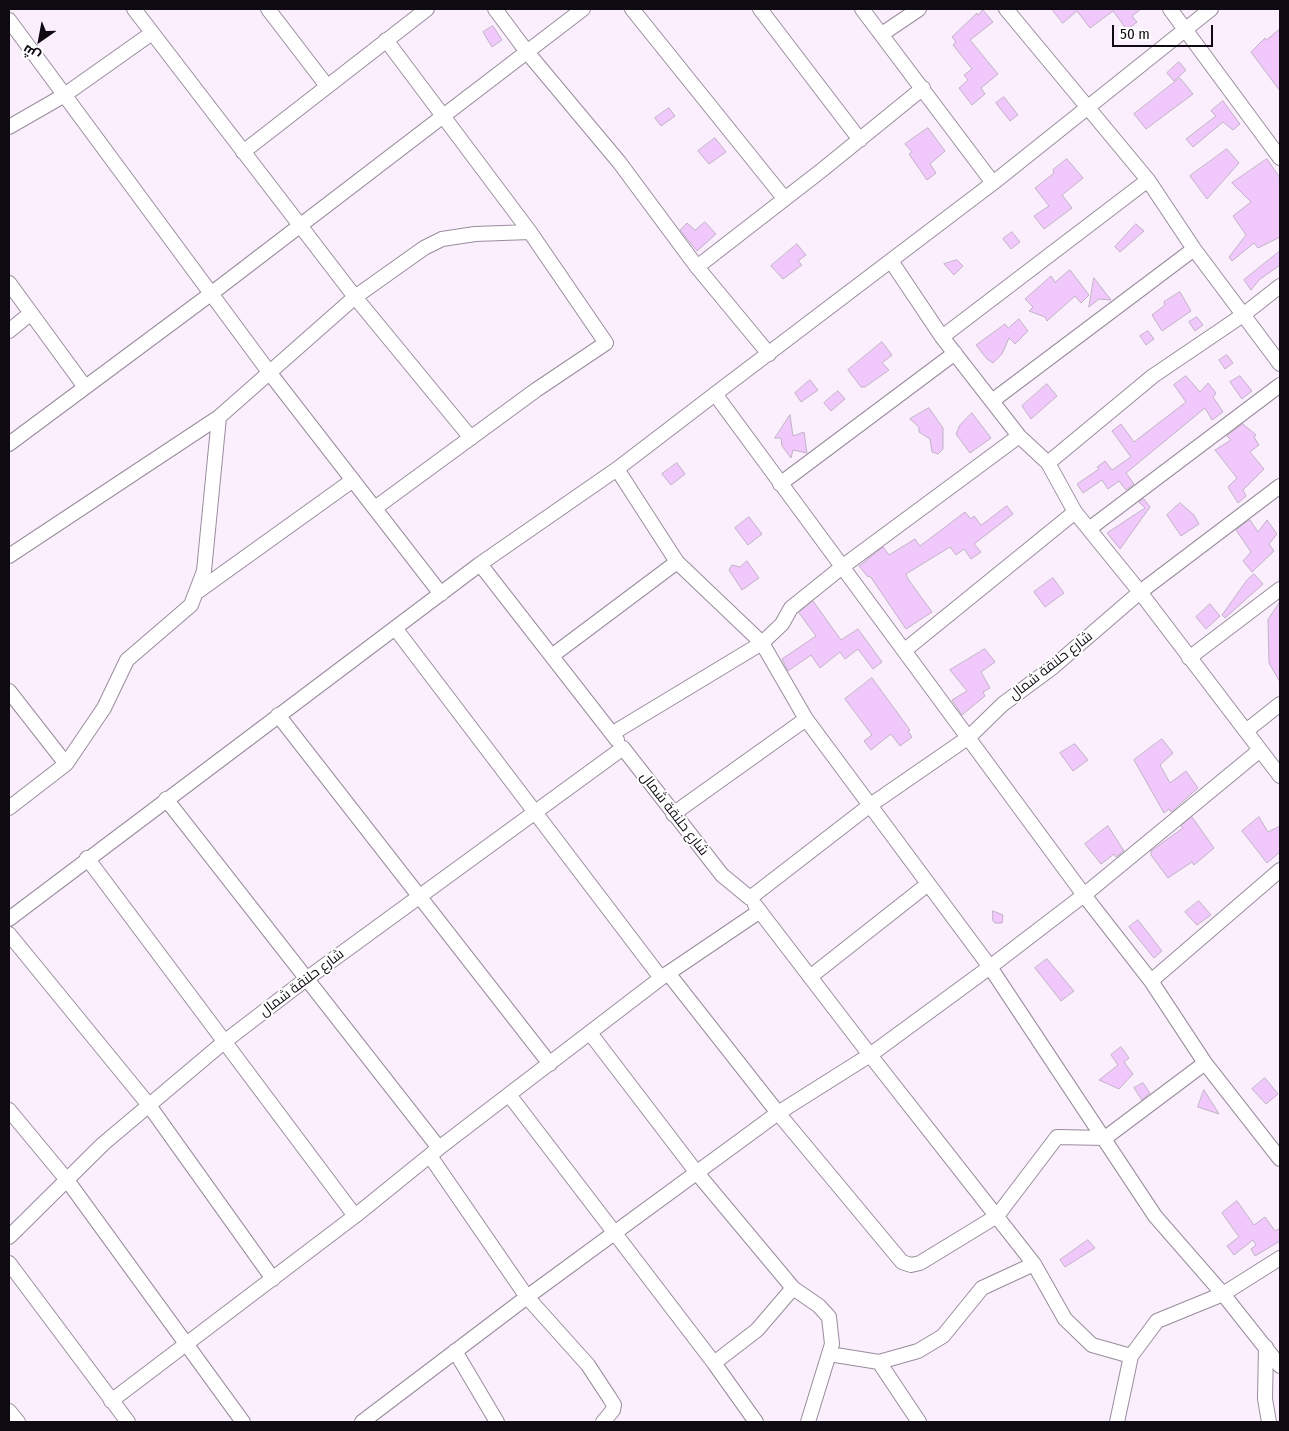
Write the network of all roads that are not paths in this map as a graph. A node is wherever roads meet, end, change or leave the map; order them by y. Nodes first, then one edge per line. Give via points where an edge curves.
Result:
1 (134, 9) edge
2 (268, 9) edge
3 (427, 9) edge
4 (495, 9) edge
5 (583, 9) edge
6 (632, 9) edge
7 (760, 9) edge
8 (862, 9) edge
9 (918, 9) edge
10 (1006, 9) edge
11 (1170, 9) edge
12 (1211, 9) edge
13 (9, 20) edge
14 (1184, 28) junction
15 (152, 33) junction
16 (882, 34) junction
17 (386, 40) junction
18 (526, 52) junction
19 (327, 86) junction
20 (923, 88) junction
21 (63, 96) junction
22 (1086, 108) junction
23 (442, 117) junction
24 (9, 127) edge
25 (860, 140) junction
26 (243, 152) junction
27 (1280, 158) edge
28 (1148, 180) junction
29 (993, 184) junction
30 (784, 198) junction
31 (299, 225) junction
32 (530, 232) junction
33 (1194, 249) junction
34 (891, 261) junction
35 (697, 268) junction
36 (9, 284) edge
37 (1280, 286) edge
38 (212, 293) junction
39 (355, 297) junction
40 (31, 313) junction
41 (1243, 315) junction
42 (9, 331) edge
43 (942, 337) junction
44 (955, 353) junction
45 (769, 354) junction
46 (1280, 364) edge
47 (269, 372) junction
48 (1280, 385) edge
49 (86, 387) junction
50 (715, 394) junction
51 (992, 401) junction
52 (218, 417) junction
53 (1019, 436) junction
54 (471, 438) junction
55 (9, 444) edge
56 (1048, 464) junction
57 (617, 468) junction
58 (352, 480) junction
59 (780, 484) junction
60 (1280, 486) edge
61 (374, 508) junction
62 (1075, 512) junction
63 (1089, 529) junction
64 (9, 556) edge
65 (677, 562) junction
66 (480, 564) junction
67 (842, 567) junction
68 (1280, 589) edge
69 (198, 592) junction
70 (1140, 592) junction
71 (441, 594) junction
72 (395, 628) junction
73 (762, 643) junction
74 (905, 650) junction
75 (553, 655) junction
76 (1189, 658) junction
77 (9, 691) edge
78 (1280, 704) edge
79 (278, 716) junction
80 (806, 719) junction
81 (1246, 731) junction
82 (613, 733) junction
83 (969, 736) junction
84 (623, 748) junction
85 (1260, 750) junction
86 (66, 764) junction
87 (1280, 776) edge
88 (166, 799) junction
89 (869, 806) junction
90 (9, 808) edge
91 (536, 814) junction
92 (673, 814) junction
93 (87, 858) junction
94 (1280, 870) edge
95 (928, 884) junction
96 (1084, 895) junction
97 (420, 898) junction
98 (750, 898) junction
99 (760, 911) junction
100 (9, 918) edge
101 (9, 934) edge
102 (990, 967) junction
103 (664, 975) junction
104 (810, 977) junction
105 (305, 980) junction
106 (1151, 981) junction
107 (590, 1033) junction
108 (224, 1042) junction
109 (870, 1056) junction
110 (1205, 1063) junction
111 (550, 1064) junction
112 (510, 1096) junction
113 (148, 1104) junction
114 (9, 1110) edge
115 (778, 1113) junction
116 (1106, 1138) junction
117 (435, 1152) junction
118 (1280, 1159) edge
119 (697, 1173) junction
120 (67, 1180) junction
121 (355, 1216) junction
122 (997, 1216) junction
123 (614, 1234) junction
124 (9, 1237) edge
125 (1280, 1258) edge
126 (9, 1263) edge
127 (1034, 1264) junction
128 (273, 1279) junction
129 (793, 1288) junction
130 (1223, 1294) junction
131 (527, 1297) junction
132 (187, 1344) junction
133 (1266, 1347) junction
134 (455, 1351) junction
135 (829, 1354) junction
136 (1131, 1356) junction
137 (879, 1362) junction
138 (714, 1363) junction
139 (1280, 1366) edge
140 (111, 1401) junction
141 (9, 1411) edge
142 (751, 1420) edge
143 (18, 1422) edge
144 (128, 1422) edge
145 (243, 1422) edge
146 (362, 1422) edge
147 (497, 1422) edge
148 (603, 1422) edge
149 (808, 1422) edge
150 (919, 1422) edge
151 (1117, 1422) edge
152 (1269, 1422) edge

1 - 15 street
2 - 19 street
3 - 17 street
4 - 18 street
5 - 18 street
6 - 30 street
7 - 25 street
8 - 16 street
9 - 16 street
10 - 22 street
11 - 14 street
12 - 14 street
13 - 21 street
14 - 22 street
14 - 27 street
15 - 21 street
15 - 26 street
16 - 20 street
17 - 19 street
17 - 23 street
18 - 23 street
18 - 35 street via 619,162
19 - 26 street
20 - 25 street
20 - 29 street
21 - 24 street
21 - 38 street
22 - 28 street
22 - 29 street
23 - 31 street
23 - 32 street
25 - 30 street
26 - 31 street
28 - 33 street
28 - 43 street
29 - 34 street
30 - 35 street
31 - 38 street
31 - 39 street
32 - 39 street via 442,239
32 - 54 street via 606,342
33 - 41 street
33 - 51 street
34 - 43 street
34 - 45 street
35 - 45 street
36 - 40 street
37 - 41 street
38 - 47 street
38 - 49 street
39 - 47 street
39 - 54 street
40 - 42 street
40 - 49 street
41 - 46 street
41 - 56 street via 1153,376
43 - 44 street
44 - 51 street
44 - 59 street
45 - 50 street
47 - 52 street
47 - 58 street
48 - 63 street
49 - 55 street
50 - 57 street
50 - 59 street
51 - 53 street
52 - 64 street
52 - 69 street via 207,548
53 - 56 street
53 - 67 street
54 - 61 street
56 - 62 street
57 - 65 street
57 - 66 street
58 - 61 street
58 - 69 street
59 - 67 street
60 - 70 street, شارع حلنقة شمال
61 - 71 street
62 - 63 street
62 - 74 street
63 - 70 street
65 - 73 street
65 - 75 street
66 - 71 street
66 - 75 street
67 - 73 street via 791,608 782,624
67 - 74 street
68 - 76 street
69 - 86 street via 179,618 127,660 104,708
70 - 76 street
70 - 83 street, شارع حلنقة شمال via 1053,667 1003,704
71 - 72 street
72 - 79 street
72 - 91 street
73 - 80 street
73 - 82 street
74 - 83 street
75 - 82 street
76 - 81 street
77 - 86 street
78 - 81 street
79 - 88 street
79 - 97 street
80 - 89 street
80 - 92 street
81 - 85 street
82 - 84 street
83 - 89 street, شارع حلنقة شمال
83 - 96 street
84 - 91 street, شارع حلنقة شمال
84 - 92 street, شارع حلنقة شمال
85 - 87 street
85 - 96 street
86 - 90 street
88 - 93 street
88 - 105 street
89 - 95 street
89 - 98 street, شارع حلنقة شمال
91 - 97 street, شارع حلنقة شمال
91 - 103 street
92 - 98 street, شارع حلنقة شمال via 722,875
93 - 100 street
93 - 108 street
94 - 106 street
95 - 102 street
95 - 104 street
96 - 102 street
96 - 106 street
97 - 105 street, شارع حلنقة شمال
97 - 111 street
98 - 99 street
99 - 103 street
99 - 104 street
101 - 113 street
102 - 109 street
102 - 116 street
103 - 107 street
103 - 115 street
104 - 109 street
105 - 108 street, شارع حلنقة شمال
105 - 117 street
106 - 110 street
107 - 111 street
107 - 119 street
108 - 113 street, شارع حلنقة شمال
108 - 121 street
109 - 115 street
109 - 122 street
110 - 116 street
110 - 118 street
111 - 112 street
112 - 117 street
112 - 123 street
113 - 120 street, شارع حلنقة شمال
113 - 128 street
114 - 120 street
115 - 119 street
115 - 122 street via 902,1262 920,1263
116 - 122 street via 1057,1137
116 - 130 street via 1155,1216
117 - 121 street
117 - 131 street
119 - 123 street
119 - 129 street
120 - 124 street, شارع حلنقة شمال
120 - 132 street
121 - 128 street
122 - 127 street
123 - 131 street
123 - 138 street
125 - 130 street
126 - 140 street
127 - 136 street via 1065,1319 1085,1341
127 - 137 street via 982,1288 934,1344
128 - 132 street
129 - 135 street via 819,1306 829,1318 832,1344
129 - 138 street via 757,1330
130 - 133 street
130 - 136 street via 1157,1321
131 - 134 street
131 - 148 street via 588,1365 614,1405
132 - 140 street
132 - 145 street
133 - 139 street
133 - 152 street
134 - 146 street
134 - 147 street
135 - 137 street
135 - 149 street
136 - 151 street
137 - 150 street
138 - 142 street
140 - 144 street
141 - 143 street

